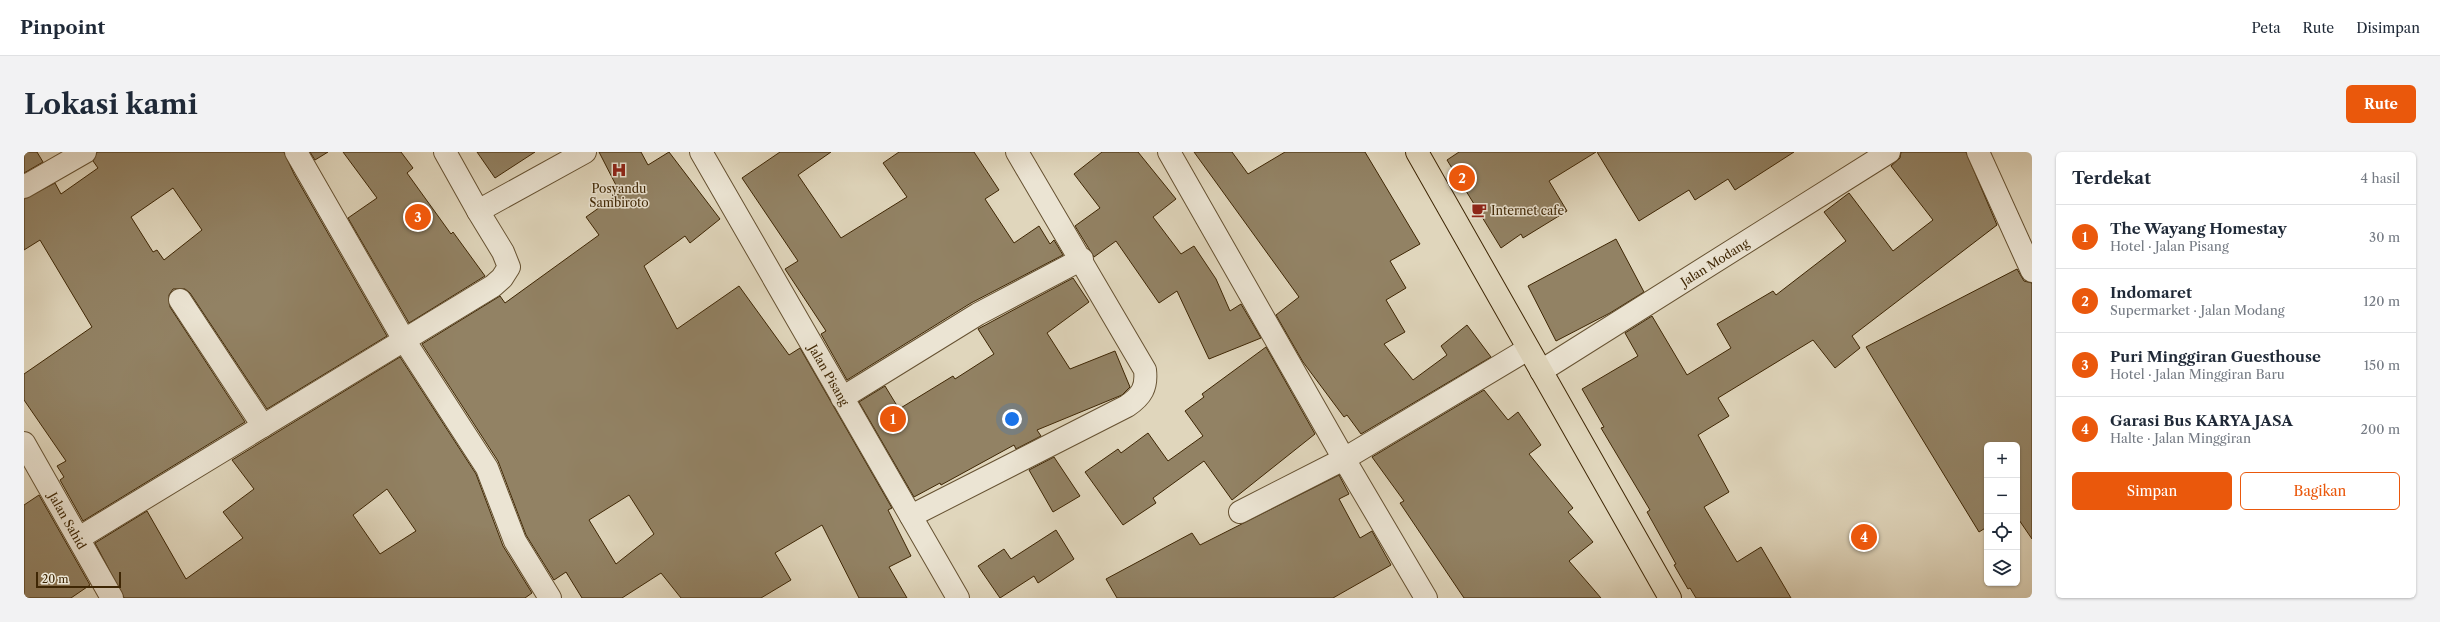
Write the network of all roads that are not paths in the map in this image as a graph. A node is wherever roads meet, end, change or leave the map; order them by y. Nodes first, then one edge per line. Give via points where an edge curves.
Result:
1 (85, 152) edge
2 (296, 152) edge
3 (445, 152) edge
4 (585, 152) edge
5 (701, 152) edge
6 (1017, 152) edge
7 (1169, 152) edge
8 (1418, 152) edge
9 (1978, 152) edge
10 (1875, 155) edge
11 (24, 187) edge
12 (478, 212) junction
13 (1082, 259) junction
14 (2032, 271) edge
15 (180, 300) dead end
16 (404, 340) junction
17 (1528, 349) junction
18 (1541, 371) junction
19 (842, 398) junction
20 (263, 426) junction
21 (24, 443) edge
22 (1344, 459) junction
23 (1240, 512) dead end
24 (911, 516) junction
25 (79, 538) junction
26 (541, 595) edge
27 (1668, 597) edge
28 (112, 598) edge
29 (958, 598) edge
30 (1426, 598) edge

1 - 11 street
2 - 16 street
3 - 12 street
4 - 12 street
5 - 19 street, Jalan Pisang
6 - 13 street
7 - 22 street
8 - 17 main road
9 - 14 street
10 - 18 street, Jalan Modang
12 - 16 street via 504,252 509,267 493,286
13 - 19 street via 978,314
13 - 24 street via 1145,370 1143,392 1128,406
15 - 20 street
16 - 20 street
16 - 26 street via 487,468 515,541
17 - 18 main road
17 - 22 street
18 - 27 main road
19 - 24 street, Jalan Pisang
20 - 25 street
21 - 25 street, Jalan Sahid
22 - 23 street
22 - 30 street
24 - 29 street, Jalan Pisang
25 - 28 street, Jalan Sahid

